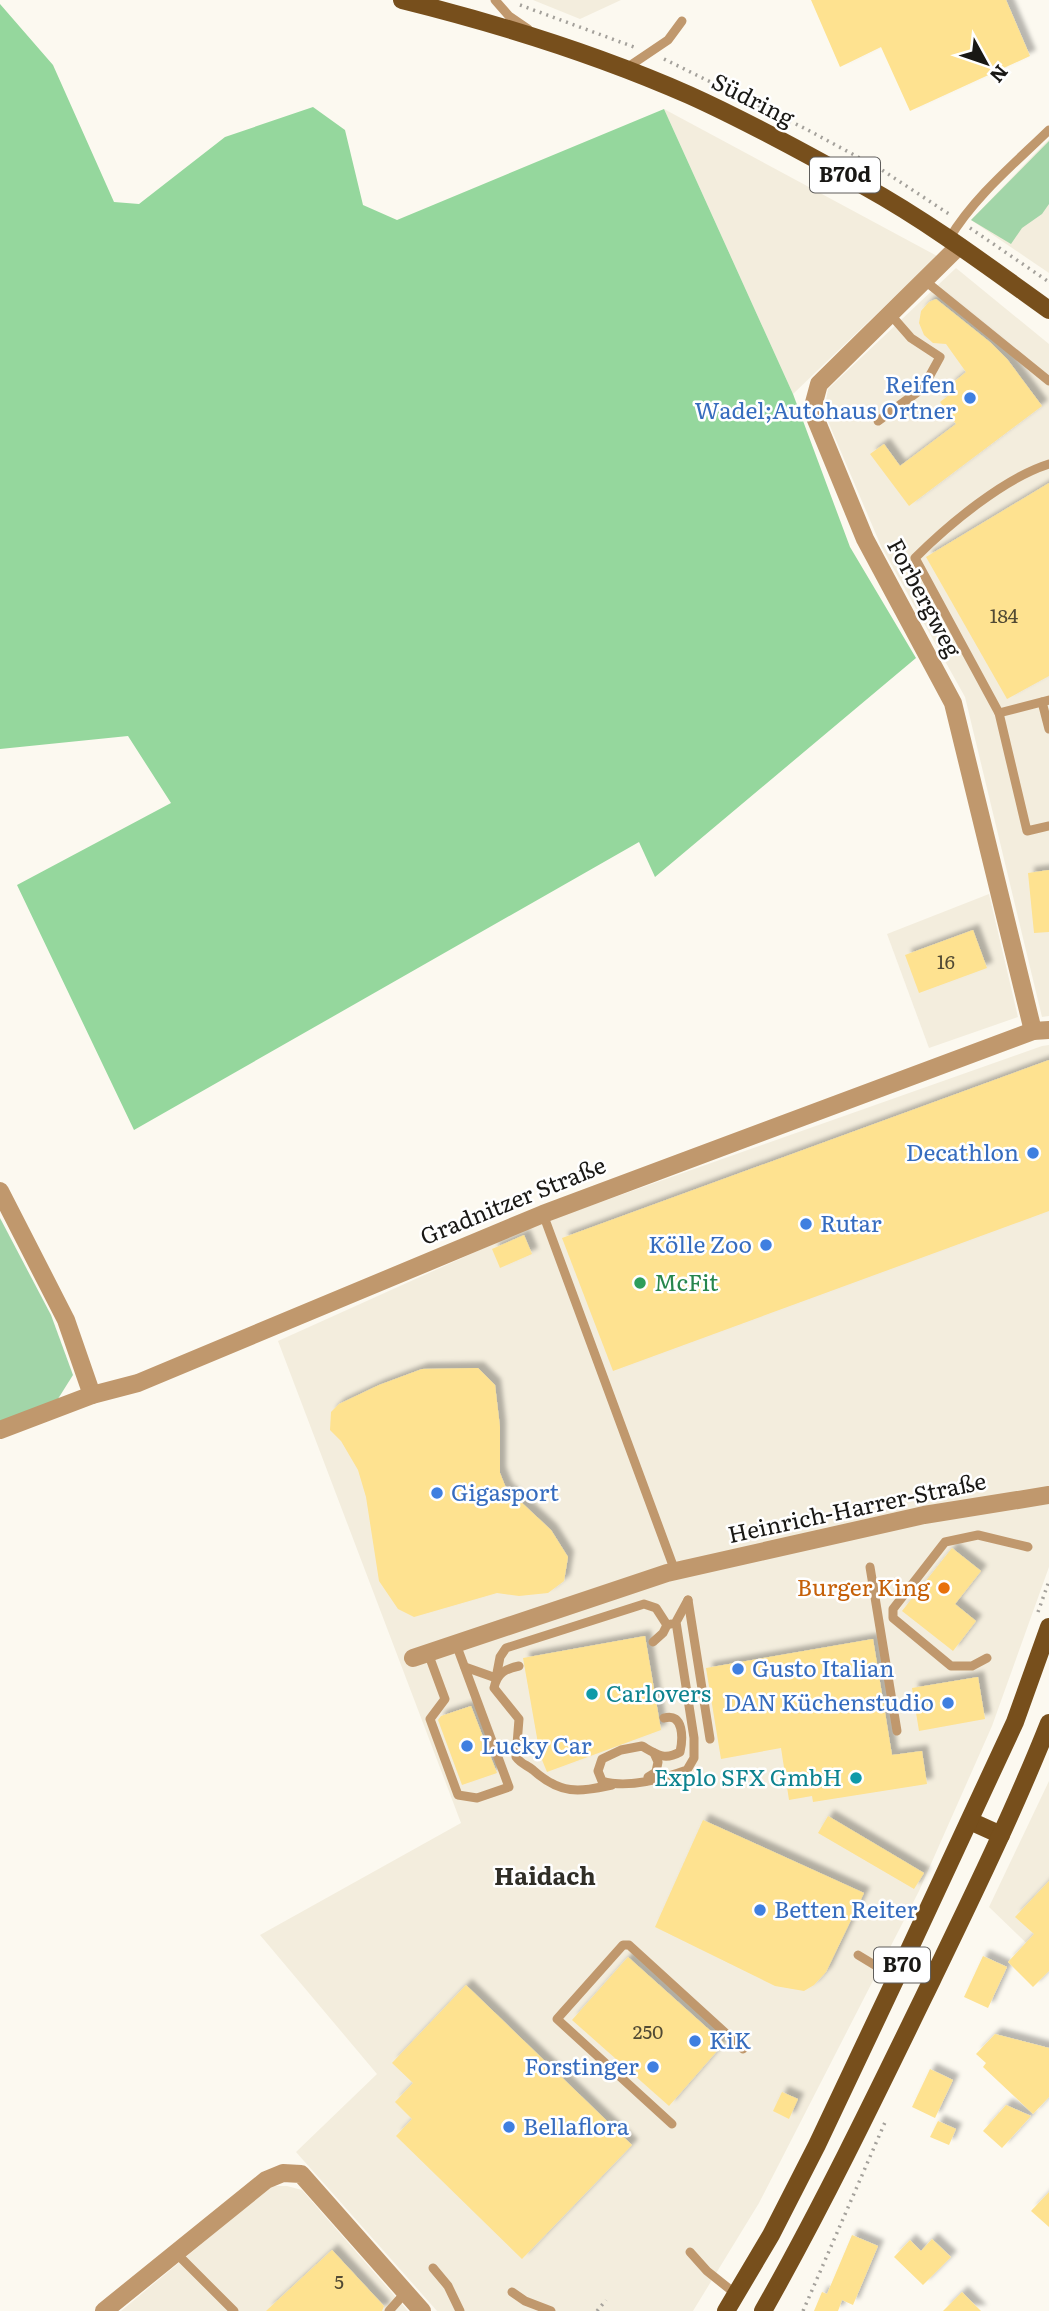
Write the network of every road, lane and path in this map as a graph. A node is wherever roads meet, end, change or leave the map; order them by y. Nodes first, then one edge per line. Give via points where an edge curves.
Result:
1 (405, 0) edge
2 (495, 0) edge
3 (682, 21) dead end
4 (543, 41) junction
5 (624, 69) junction
6 (1049, 130) edge
7 (954, 243) junction
8 (925, 280) junction
9 (1049, 310) edge
10 (890, 314) junction
11 (1049, 381) edge
12 (878, 421) dead end
13 (1049, 464) edge
14 (1045, 701) edge
15 (999, 713) junction
16 (1049, 729) edge
17 (1049, 826) edge
18 (1041, 1031) edge
19 (0, 1191) edge
20 (543, 1214) junction
21 (92, 1395) junction
22 (0, 1430) edge
23 (1049, 1495) edge
24 (1028, 1547) dead end
25 (870, 1567) dead end
26 (675, 1571) junction
27 (671, 1624) junction
28 (1049, 1628) edge
29 (653, 1642) dead end
30 (456, 1644) junction
31 (420, 1656) joint
32 (987, 1658) dead end
33 (519, 1666) dead end
34 (465, 1667) junction
35 (496, 1678) junction
36 (664, 1718) dead end
37 (1015, 1722) junction
38 (1046, 1730) edge
39 (897, 1731) dead end
40 (710, 1739) dead end
41 (654, 1753) junction
42 (644, 1780) junction
43 (614, 1785) junction
44 (970, 1821) junction
45 (1001, 1835) junction
46 (858, 1955) dead end
47 (896, 1978) junction
48 (925, 1993) junction
49 (743, 2049) dead end
50 (672, 2124) dead end
51 (817, 2145) junction
52 (844, 2160) junction
53 (690, 2252) dead end
54 (176, 2253) junction
55 (433, 2267) dead end
56 (512, 2292) dead end
57 (405, 2293) junction
58 (737, 2295) junction
59 (606, 2300) dead end
60 (104, 2311) edge
61 (234, 2311) edge
62 (390, 2311) edge
63 (422, 2311) edge
64 (460, 2311) edge
65 (551, 2311) edge
66 (597, 2311) edge
67 (726, 2311) edge
68 (751, 2311) edge
69 (763, 2311) edge

1 - 4 main road, Südring / B70d
2 - 4 lane
3 - 5 lane via 668,40
4 - 5 main road, Südring / B70d
5 - 7 main road, Südring / B70d via 738,118 866,187
6 - 7 lane via 960,221
7 - 8 street, Forbergweg
7 - 9 main road, Südring / B70d
8 - 10 street, Forbergweg
8 - 11 lane
10 - 12 lane via 911,338 940,357 923,388
10 - 18 street, Forbergweg via 819,384 812,410 864,539 953,702
13 - 15 lane via 946,527 915,558
14 - 15 lane
14 - 16 lane
15 - 17 lane via 1027,831
18 - 20 street, Gradnitzer Straße
19 - 21 street via 66,1320
20 - 21 street, Gradnitzer Straße via 138,1383
20 - 26 lane
21 - 22 street, Gradnitzer Straße
23 - 26 street, Heinrich-Harrer-Straße via 924,1515
24 - 32 lane via 978,1535 946,1542 893,1609 893,1618 951,1665 972,1666
25 - 39 lane
26 - 30 street, Heinrich-Harrer-Straße
27 - 29 lane
27 - 35 lane via 656,1608 644,1604 506,1648
27 - 40 lane via 688,1600
27 - 42 lane via 694,1758 687,1770
28 - 37 main road, B70
30 - 31 street, Heinrich-Harrer-Straße
30 - 34 lane
31 - 34 lane via 445,1699 430,1718 458,1795 477,1798 509,1787
33 - 35 lane
34 - 35 lane
35 - 43 lane via 494,1688 519,1719 516,1757 522,1765 564,1790
36 - 41 lane via 676,1719 680,1727 680,1752 671,1757
37 - 38 main road
37 - 44 main road, B70
38 - 45 main road, B70
41 - 42 lane via 656,1772
41 - 43 lane via 642,1746 602,1759 598,1771 602,1781
42 - 43 lane
44 - 45 main road
44 - 47 main road, B70
45 - 48 main road, B70
46 - 47 lane
47 - 48 main road
47 - 51 main road, B70
48 - 52 main road, B70
49 - 50 lane via 624,1945 557,2019
51 - 52 main road
51 - 58 main road, B70
52 - 69 main road, B70
53 - 58 lane
54 - 57 street via 266,2180 283,2173 301,2174
54 - 60 street
54 - 61 lane
55 - 64 lane
56 - 65 lane
57 - 62 lane
57 - 63 street
58 - 67 main road, B70
58 - 68 main road
59 - 66 path

